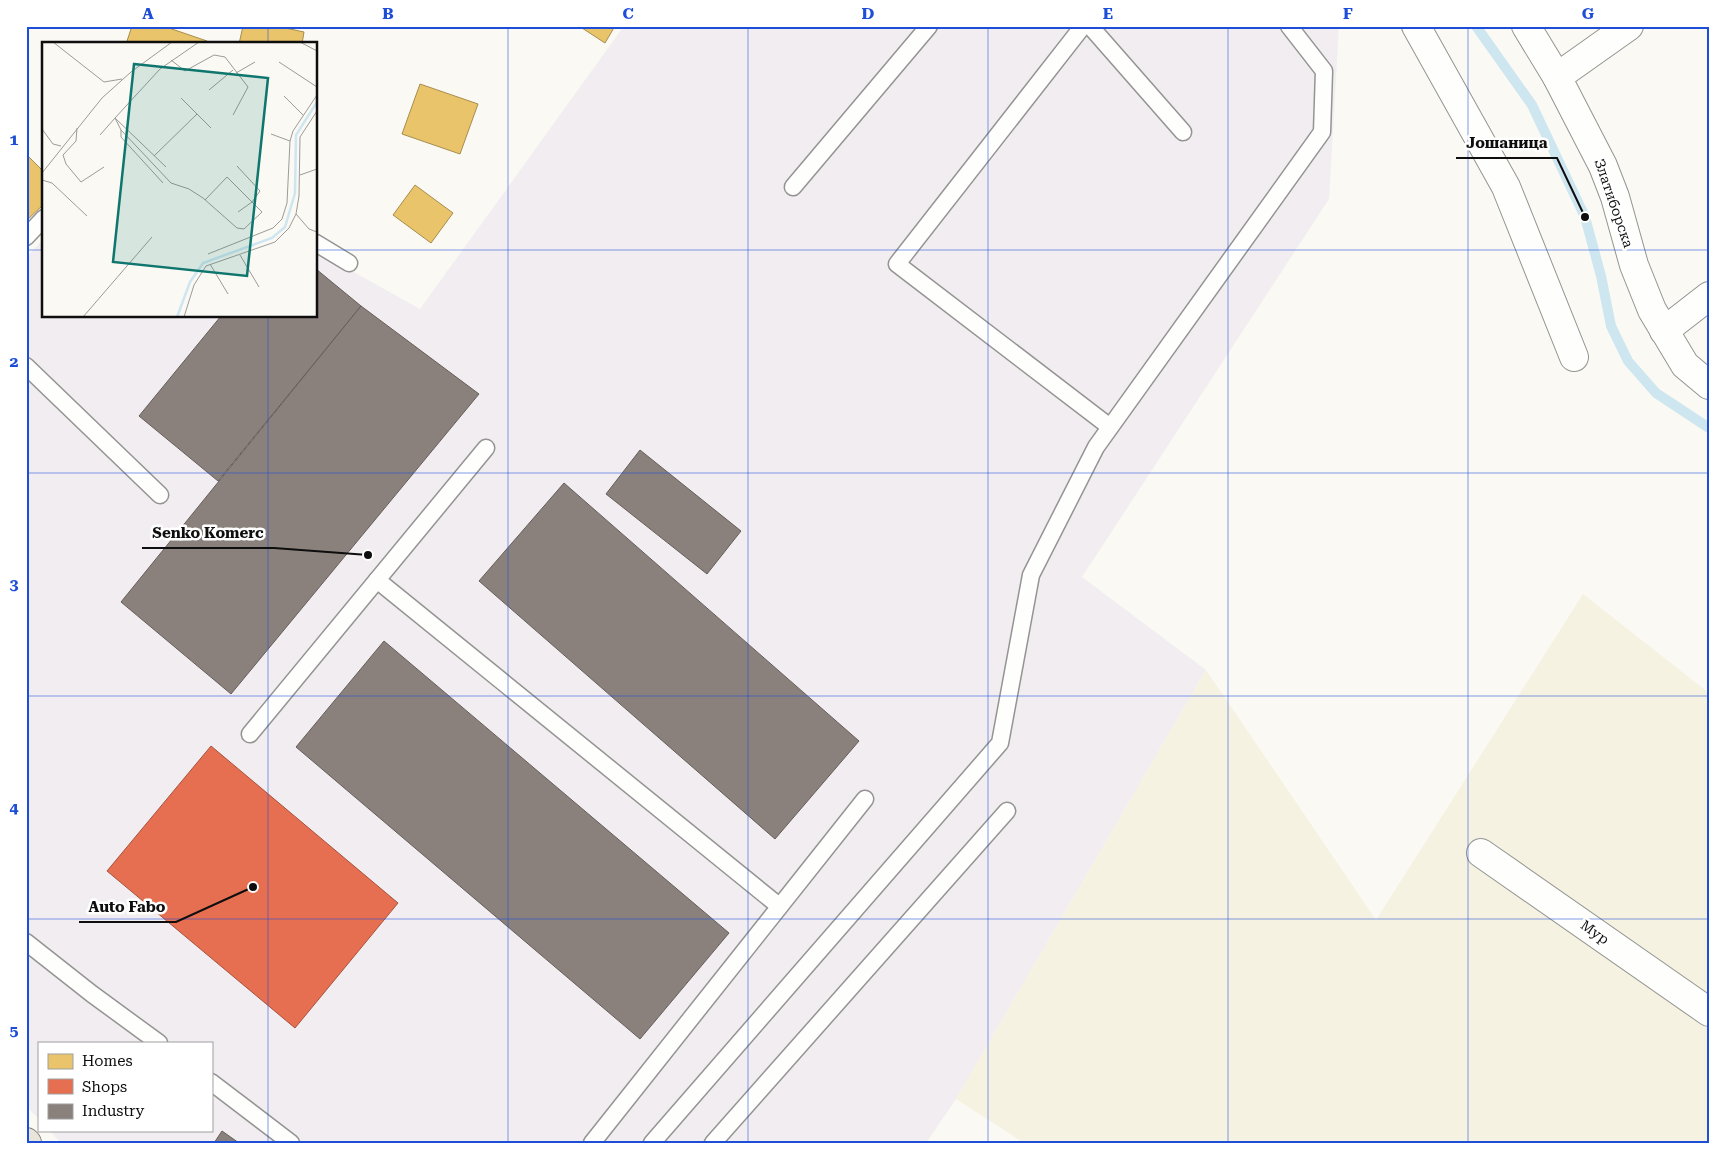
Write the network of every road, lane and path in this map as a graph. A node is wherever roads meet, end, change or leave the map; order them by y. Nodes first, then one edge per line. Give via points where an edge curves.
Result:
1 (929, 26) edge
2 (1083, 26) edge
3 (1090, 26) edge
4 (1289, 26) edge
5 (1416, 26) edge
6 (1526, 26) edge
7 (1629, 26) edge
8 (1557, 77) junction
9 (1183, 132) dead end
10 (793, 187) dead end
11 (42, 220) edge
12 (26, 237) edge
13 (318, 244) edge
14 (349, 263) dead end
15 (1709, 296) edge
16 (1664, 332) junction
17 (1574, 356) dead end
18 (26, 366) edge
19 (1709, 385) edge
20 (1110, 427) junction
21 (486, 448) dead end
22 (160, 495) dead end
23 (377, 580) junction
24 (250, 734) dead end
25 (865, 799) dead end
26 (1006, 811) dead end
27 (1481, 853) dead end
28 (779, 906) junction
29 (26, 942) edge
30 (1709, 1012) edge
31 (158, 1042) edge
32 (212, 1083) edge
33 (291, 1143) edge
34 (592, 1143) edge
35 (652, 1143) edge
36 (713, 1143) edge

1 - 10 lane
2 - 20 lane via 897,264
3 - 9 lane
4 - 20 lane via 1324,71 1322,132
5 - 17 street via 1506,187
6 - 8 street, Златиборска
7 - 8 street
8 - 16 street, Златиборска via 1603,166 1634,265
11 - 12 lane
13 - 14 lane
15 - 16 street
16 - 19 street, Златиборска via 1685,365
18 - 22 lane
20 - 35 lane via 1096,447 1031,575 1000,743
21 - 23 lane
23 - 24 lane
23 - 28 lane
25 - 28 lane
26 - 36 lane
27 - 30 street, Мур
28 - 34 lane
29 - 31 lane
32 - 33 lane

